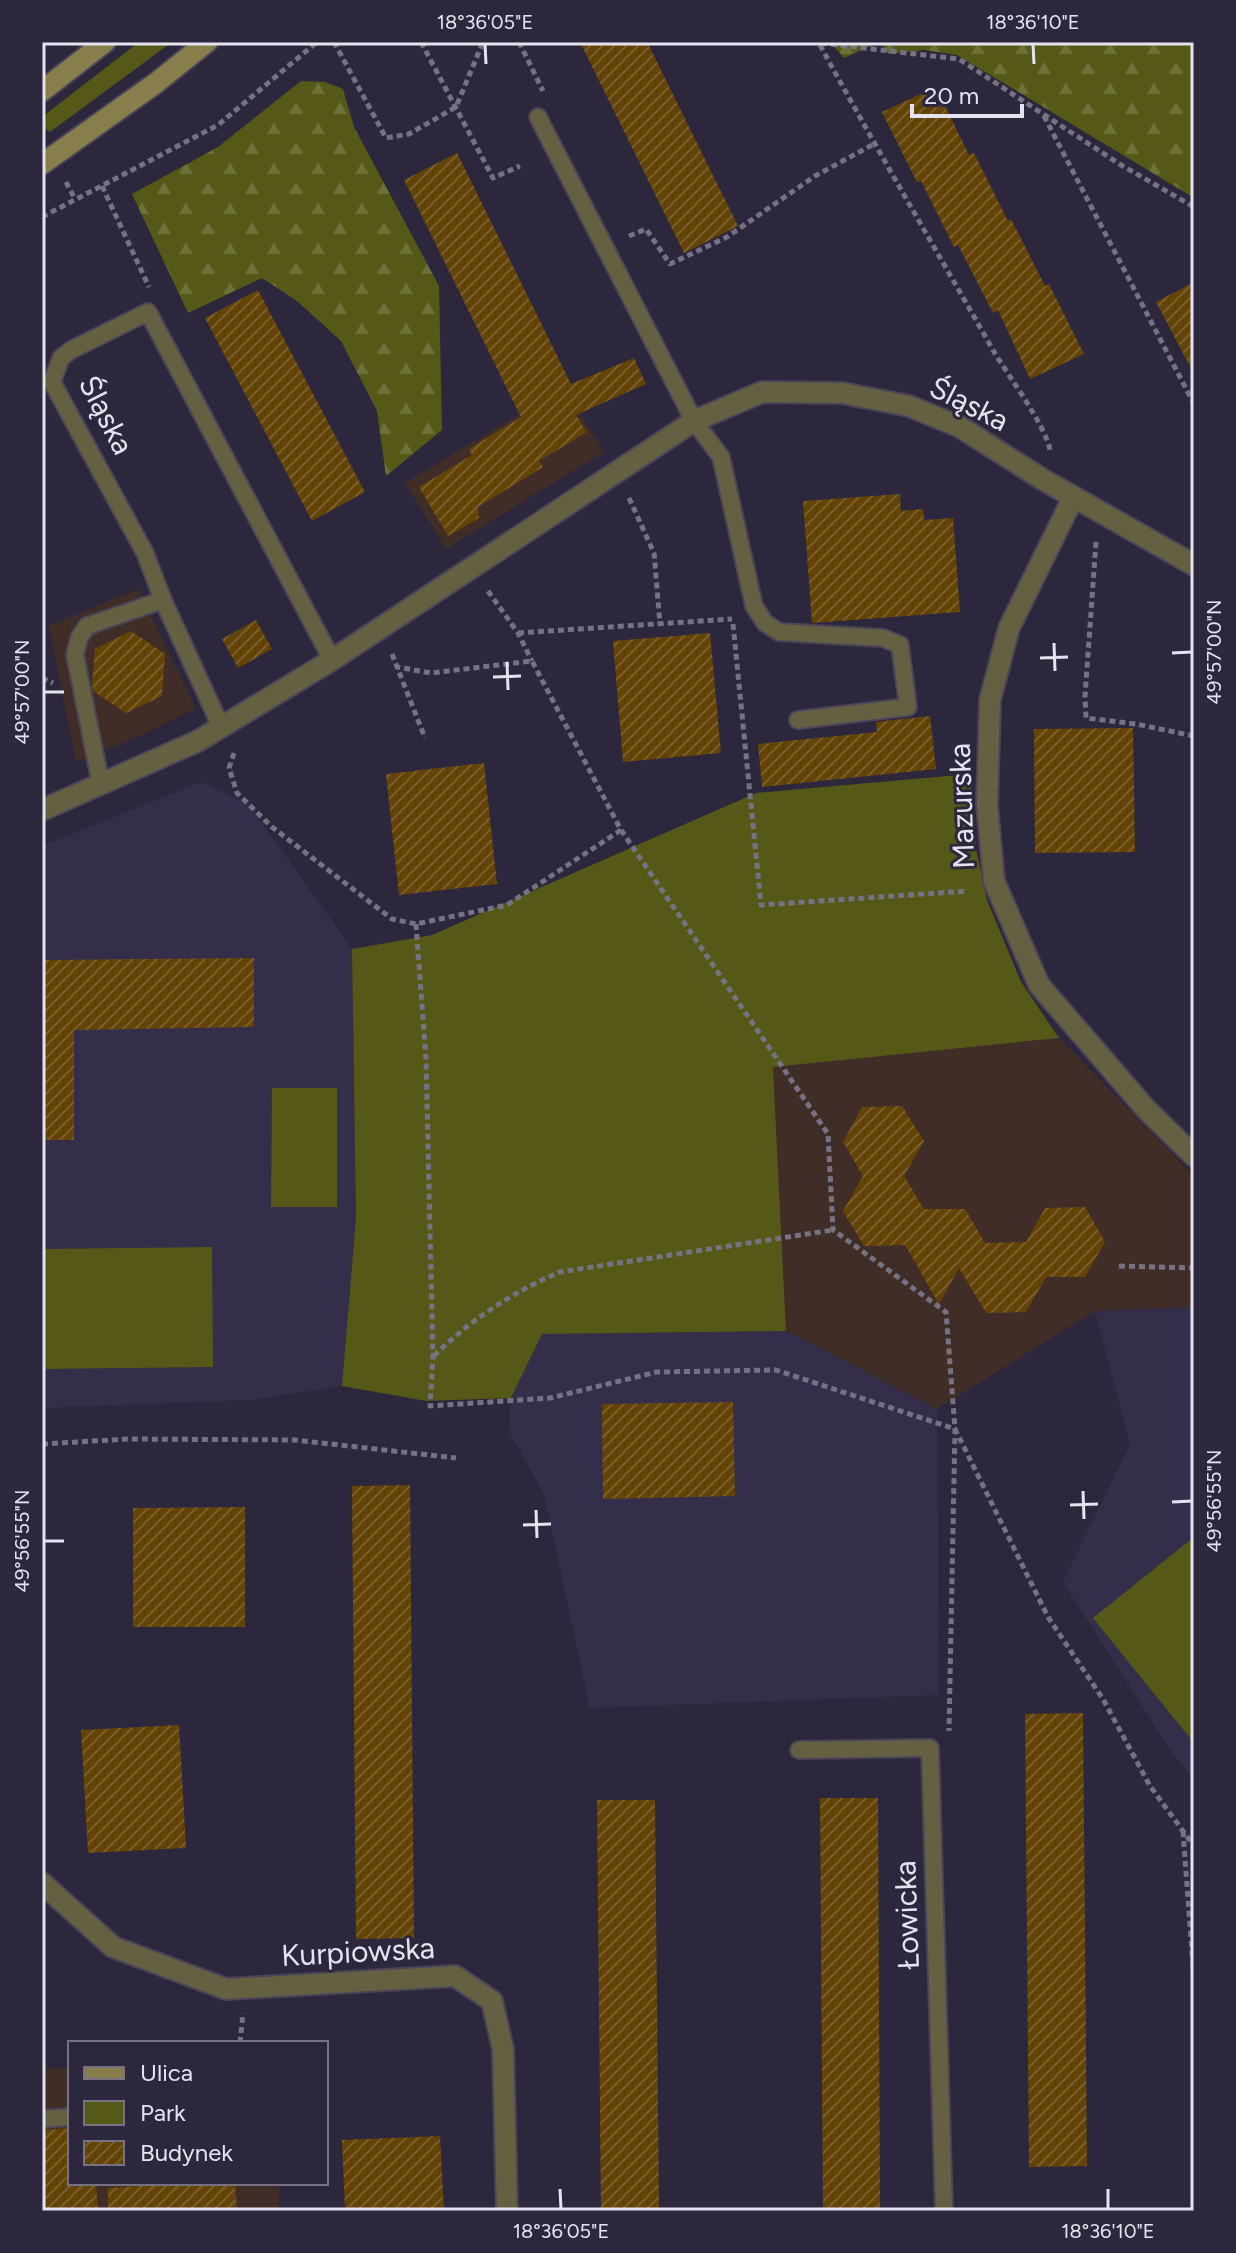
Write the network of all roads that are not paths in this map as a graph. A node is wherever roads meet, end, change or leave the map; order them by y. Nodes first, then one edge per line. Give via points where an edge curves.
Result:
1 (105, 42) edge
2 (207, 42) edge
3 (42, 91) edge
4 (538, 117) dead end
5 (42, 164) edge
6 (47, 380) edge
7 (694, 421) junction
8 (1073, 498) junction
9 (1194, 565) edge
10 (163, 600) junction
11 (332, 660) junction
12 (798, 720) dead end
13 (221, 727) junction
14 (101, 785) junction
15 (42, 810) edge
16 (1194, 1156) edge
17 (799, 1750) dead end
18 (42, 1883) edge
19 (68, 2117) edge
20 (42, 2119) edge
21 (507, 2211) edge
22 (944, 2211) edge

1 - 3 main road
2 - 5 main road
4 - 7 lane
6 - 10 lane, Śląska via 145,553
6 - 11 lane, Śląska via 71,350 148,312
7 - 8 street, Śląska via 762,392 842,393 909,406 960,427
7 - 11 street, Śląska
7 - 12 lane via 721,457 754,606 765,623 779,632 883,638 900,645 908,707
8 - 9 street, Śląska
8 - 16 street, Mazurska via 1009,628 990,700 987,805 994,881 1039,985
10 - 13 lane, Śląska
10 - 14 lane via 87,626 79,638 75,655
11 - 13 street, Śląska
13 - 14 street, Śląska
14 - 15 street, Śląska
17 - 22 lane, Łowicka via 930,1748
18 - 21 street, Kurpiowska via 113,1947 226,1989 455,1976 492,2001 503,2049
19 - 20 lane

